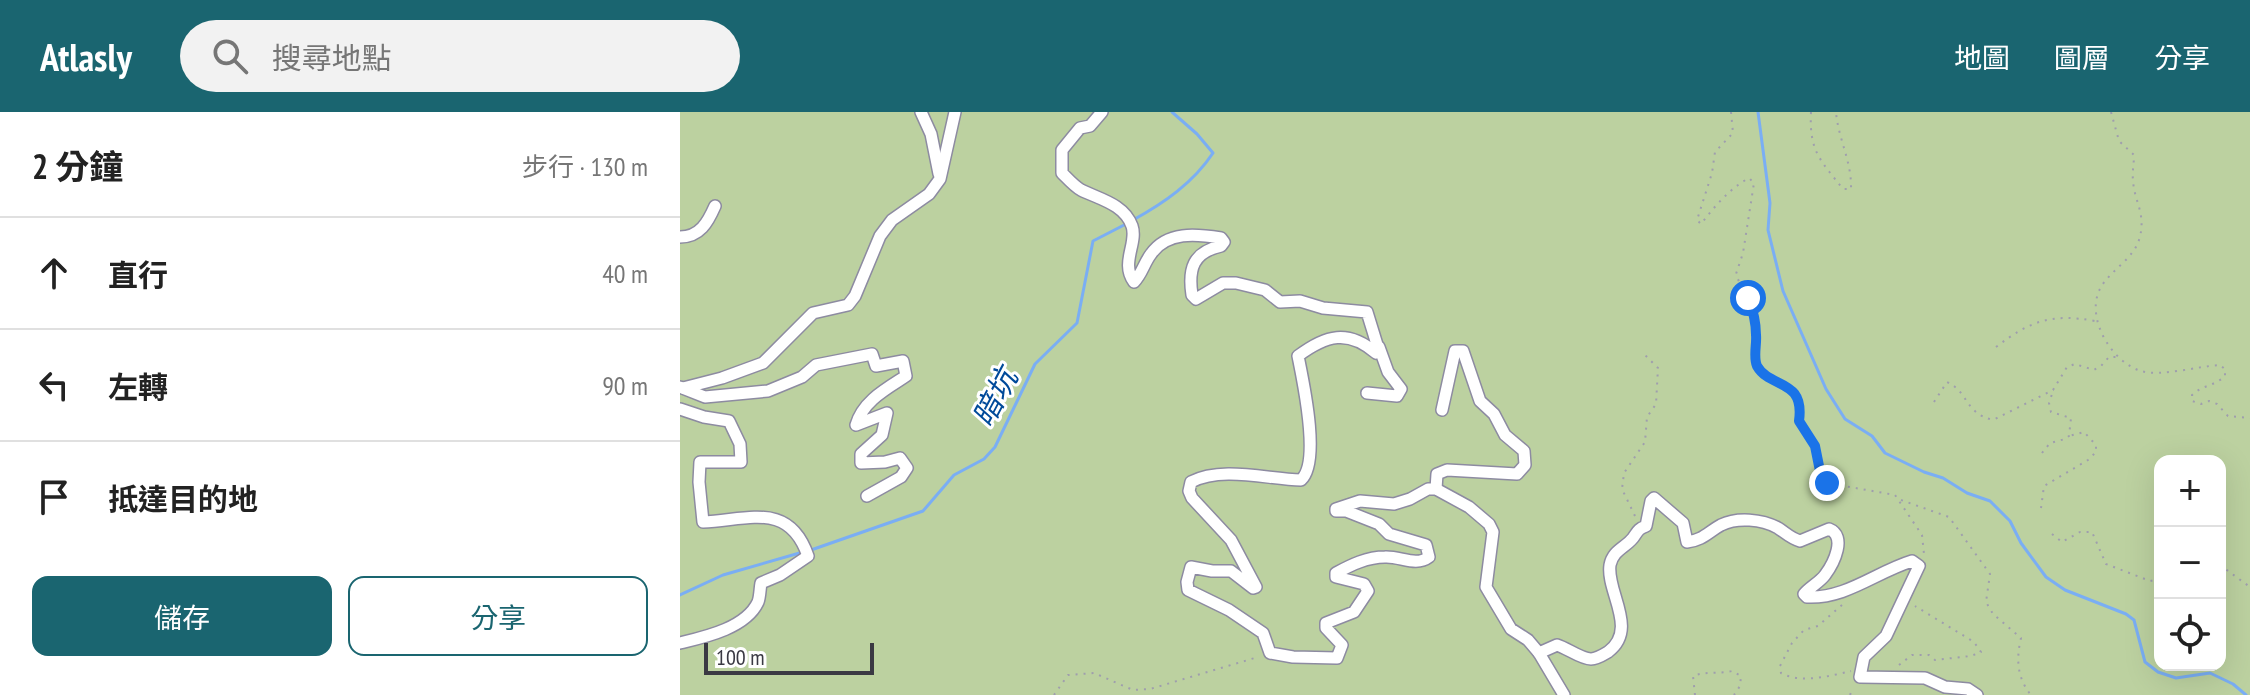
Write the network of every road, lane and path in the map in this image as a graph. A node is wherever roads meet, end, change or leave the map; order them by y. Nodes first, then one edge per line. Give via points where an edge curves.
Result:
1 (921, 112) edge
2 (955, 112) edge
3 (1102, 112) edge
4 (1731, 112) edge
5 (1811, 112) edge
6 (1836, 112) edge
7 (2111, 112) edge
8 (940, 179) junction
9 (715, 206) dead end
10 (680, 237) edge
11 (2096, 321) junction
12 (1377, 338) junction
13 (1996, 347) dead end
14 (1645, 355) dead end
15 (2121, 357) junction
16 (680, 388) edge
17 (2053, 390) junction
18 (1367, 393) dead end
19 (1934, 402) dead end
20 (680, 409) edge
21 (1442, 410) dead end
22 (2250, 418) edge
23 (2069, 436) junction
24 (2042, 453) dead end
25 (1436, 489) junction
26 (867, 496) dead end
27 (1901, 500) junction
28 (2041, 508) dead end
29 (1638, 529) junction
30 (2052, 534) dead end
31 (1919, 566) junction
32 (2226, 569) edge
33 (2154, 580) edge
34 (2250, 587) edge
35 (1905, 595) junction
36 (1844, 604) dead end
37 (680, 643) edge
38 (1270, 653) junction
39 (1539, 653) junction
40 (1860, 668) junction
41 (1894, 677) junction
42 (1054, 695) edge
43 (1564, 695) edge
44 (1695, 695) edge
45 (1734, 695) edge
46 (1977, 695) edge
47 (2031, 695) edge

1 - 8 street
2 - 8 street
3 - 12 street via 1062,150 1062,173 1126,216 1133,228 1129,264 1134,282 1151,253 1170,239 1221,238 1221,246 1207,249 1191,272 1196,299 1223,283 1253,285 1280,302 1367,312
4 - 27 path via 1733,133 1715,152 1697,220 1701,224 1742,182 1749,178 1754,183 1736,274 1752,308 1755,363 1794,394 1799,421 1815,446 1827,483
5 - 6 path via 1809,137 1843,189 1851,189
7 - 11 path via 2119,141 2134,155 2132,182 2143,221 2139,242 2101,286
8 - 16 street via 886,228 848,305 813,313 763,363
9 - 10 street via 707,225
11 - 13 path via 2053,317
11 - 15 path
12 - 18 street via 1388,372 1401,389 1397,396
12 - 38 street via 1376,353 1357,338 1346,337 1317,342 1298,356 1310,450 1301,480 1224,474 1191,482 1192,498 1231,540 1256,587 1231,571 1191,567 1188,590 1263,633
14 - 29 path via 1658,368 1656,404 1647,417 1645,442 1624,473 1622,489
15 - 17 path via 2109,357 2094,370 2067,367
15 - 22 path via 2150,372 2220,365 2225,376 2199,388 2192,401 2209,401 2228,416
16 - 26 street via 705,397 768,391 816,365 872,354 876,366 903,361 906,376 880,393 856,425 887,413 882,435 861,454 861,463 900,458 907,468
17 - 19 path via 1993,420 1969,407 1958,388 1947,382
17 - 23 path via 2051,412 2071,418
20 - 37 street via 729,421 740,444 741,462 700,462 703,522 764,516 784,521 802,538 808,556 761,583 758,602 737,624
21 - 25 street via 1455,351 1463,351 1480,401 1524,451 1525,465 1517,474 1447,470 1437,474
23 - 24 path via 2050,443
23 - 28 path via 2084,432 2096,452 2044,486
25 - 38 street via 1394,504 1360,501 1336,509 1426,545 1429,557 1417,562 1383,557 1336,573 1364,584 1368,591 1354,612 1326,623 1342,645 1337,658
25 - 39 street via 1489,524 1493,539 1486,587 1511,629
27 - 31 path via 1922,535 1925,552
27 - 47 path via 1949,517 1990,574 1986,602 2021,638 2020,677
29 - 31 street via 1646,526 1654,498 1683,523 1687,542 1702,540 1740,519 1776,527 1800,541 1834,530 1840,542 1825,576 1804,594 1807,597 1851,589 1912,561
29 - 39 street via 1614,553 1610,565 1621,616 1621,634 1613,648 1590,659 1557,645
30 - 33 path via 2062,542 2092,532 2106,564
31 - 35 street
32 - 34 path
35 - 40 street via 1886,636
35 - 41 path via 1981,652 1935,660 1912,655
36 - 40 path via 1792,643 1781,673 1823,677
38 - 42 path via 1150,689 1133,690 1094,673 1068,675
39 - 43 street
40 - 41 street via 1860,677
41 - 46 street via 1925,678
44 - 45 path via 1693,676 1732,671 1741,676

